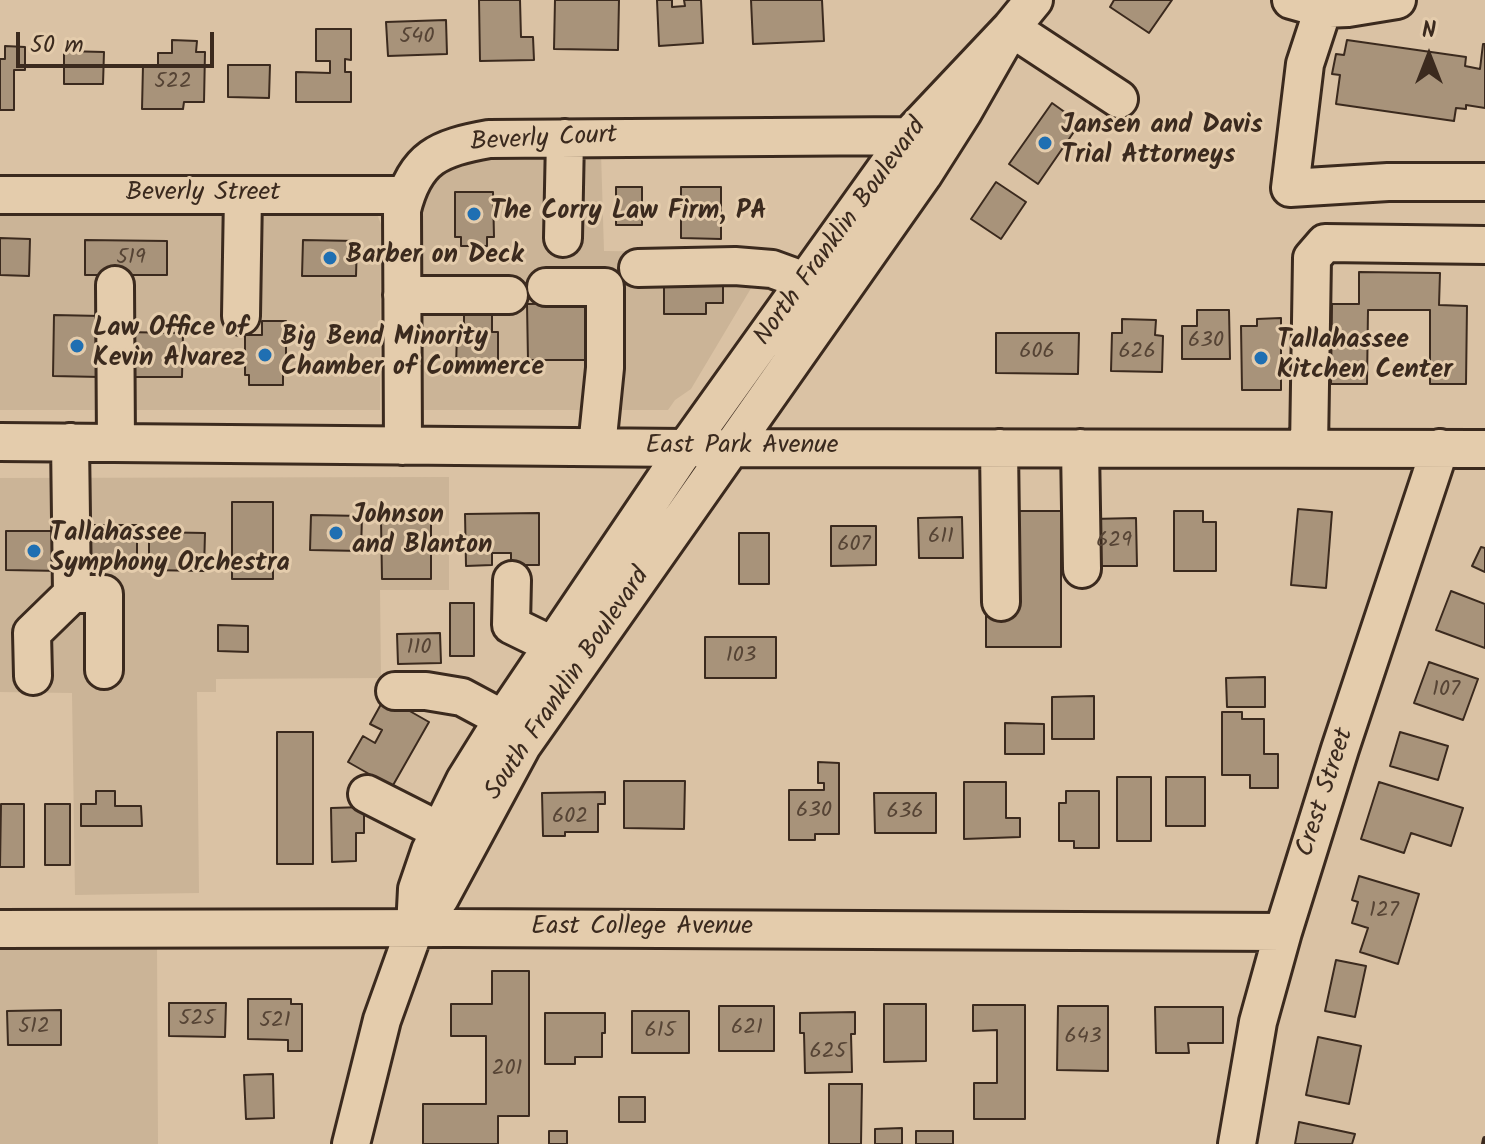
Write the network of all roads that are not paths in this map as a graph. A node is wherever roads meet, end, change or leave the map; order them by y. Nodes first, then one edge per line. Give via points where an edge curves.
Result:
1 (1034, 0) edge
2 (1397, 0) edge
3 (1307, 4) edge
4 (1011, 28) junction
5 (1119, 99) dead end
6 (909, 136) junction
7 (565, 138) junction
8 (1485, 182) edge
9 (0, 195) edge
10 (243, 195) junction
11 (405, 195) junction
12 (563, 238) dead end
13 (1485, 245) edge
14 (1288, 261) dead end
15 (638, 268) dead end
16 (805, 281) junction
17 (115, 285) dead end
18 (546, 287) dead end
19 (402, 295) junction
20 (509, 295) dead end
21 (241, 316) dead end
22 (0, 442) edge
23 (70, 442) junction
24 (116, 443) junction
25 (403, 446) junction
26 (597, 447) junction
27 (732, 447) junction
28 (686, 448) junction
29 (999, 448) junction
30 (1080, 448) junction
31 (1298, 448) junction
32 (1440, 448) junction
33 (1485, 449) edge
34 (1082, 569) dead end
35 (512, 580) dead end
36 (72, 594) junction
37 (1001, 602) dead end
38 (552, 645) junction
39 (104, 670) dead end
40 (33, 676) dead end
41 (395, 691) dead end
42 (503, 719) junction
43 (367, 794) dead end
44 (440, 831) junction
45 (415, 928) junction
46 (0, 929) edge
47 (1283, 932) junction
48 (351, 1144) edge
49 (1237, 1144) edge

1 - 4 street, North Franklin Boulevard
2 - 3 street via 1348,8
3 - 8 street via 1290,188
4 - 5 street
4 - 6 street, North Franklin Boulevard
4 - 27 street, North Franklin Boulevard via 923,175
6 - 7 street, Beverly Court
6 - 16 street, North Franklin Boulevard
7 - 11 street, Beverly Court via 457,145 418,170
7 - 12 street
9 - 10 street, Beverly Street
10 - 11 street, Beverly Street
10 - 21 street
11 - 19 street, Beverly Court
13 - 31 street via 1325,243 1312,258
14 - 31 street
15 - 16 street via 735,266 772,269
16 - 28 street, North Franklin Boulevard
17 - 24 street
18 - 26 street via 605,287 605,368
19 - 20 street
19 - 25 street, Beverly Court
22 - 23 street, East Park Avenue
23 - 24 street, East Park Avenue
23 - 36 street
24 - 25 street, East Park Avenue
25 - 26 street, East Park Avenue
26 - 28 street, East Park Avenue
27 - 28 street, East Park Avenue
27 - 29 street, East Park Avenue
27 - 45 street, South Franklin Boulevard via 522,746 440,898
28 - 38 street, South Franklin Boulevard
29 - 30 street, East Park Avenue
29 - 37 street
30 - 31 street, East Park Avenue
30 - 34 street
31 - 32 street, East Park Avenue
32 - 33 street, East Park Avenue
32 - 47 street, Crest Street
35 - 38 street via 511,625
36 - 39 street via 104,594
36 - 40 street via 32,633
38 - 42 street, South Franklin Boulevard
41 - 42 street via 462,697
42 - 44 street, South Franklin Boulevard
43 - 44 street
44 - 45 street, South Franklin Boulevard via 417,889
45 - 46 street, East College Avenue
45 - 47 street, East College Avenue
45 - 48 street, South Franklin Boulevard via 382,1020
47 - 49 street, Crest Street via 1258,1022

